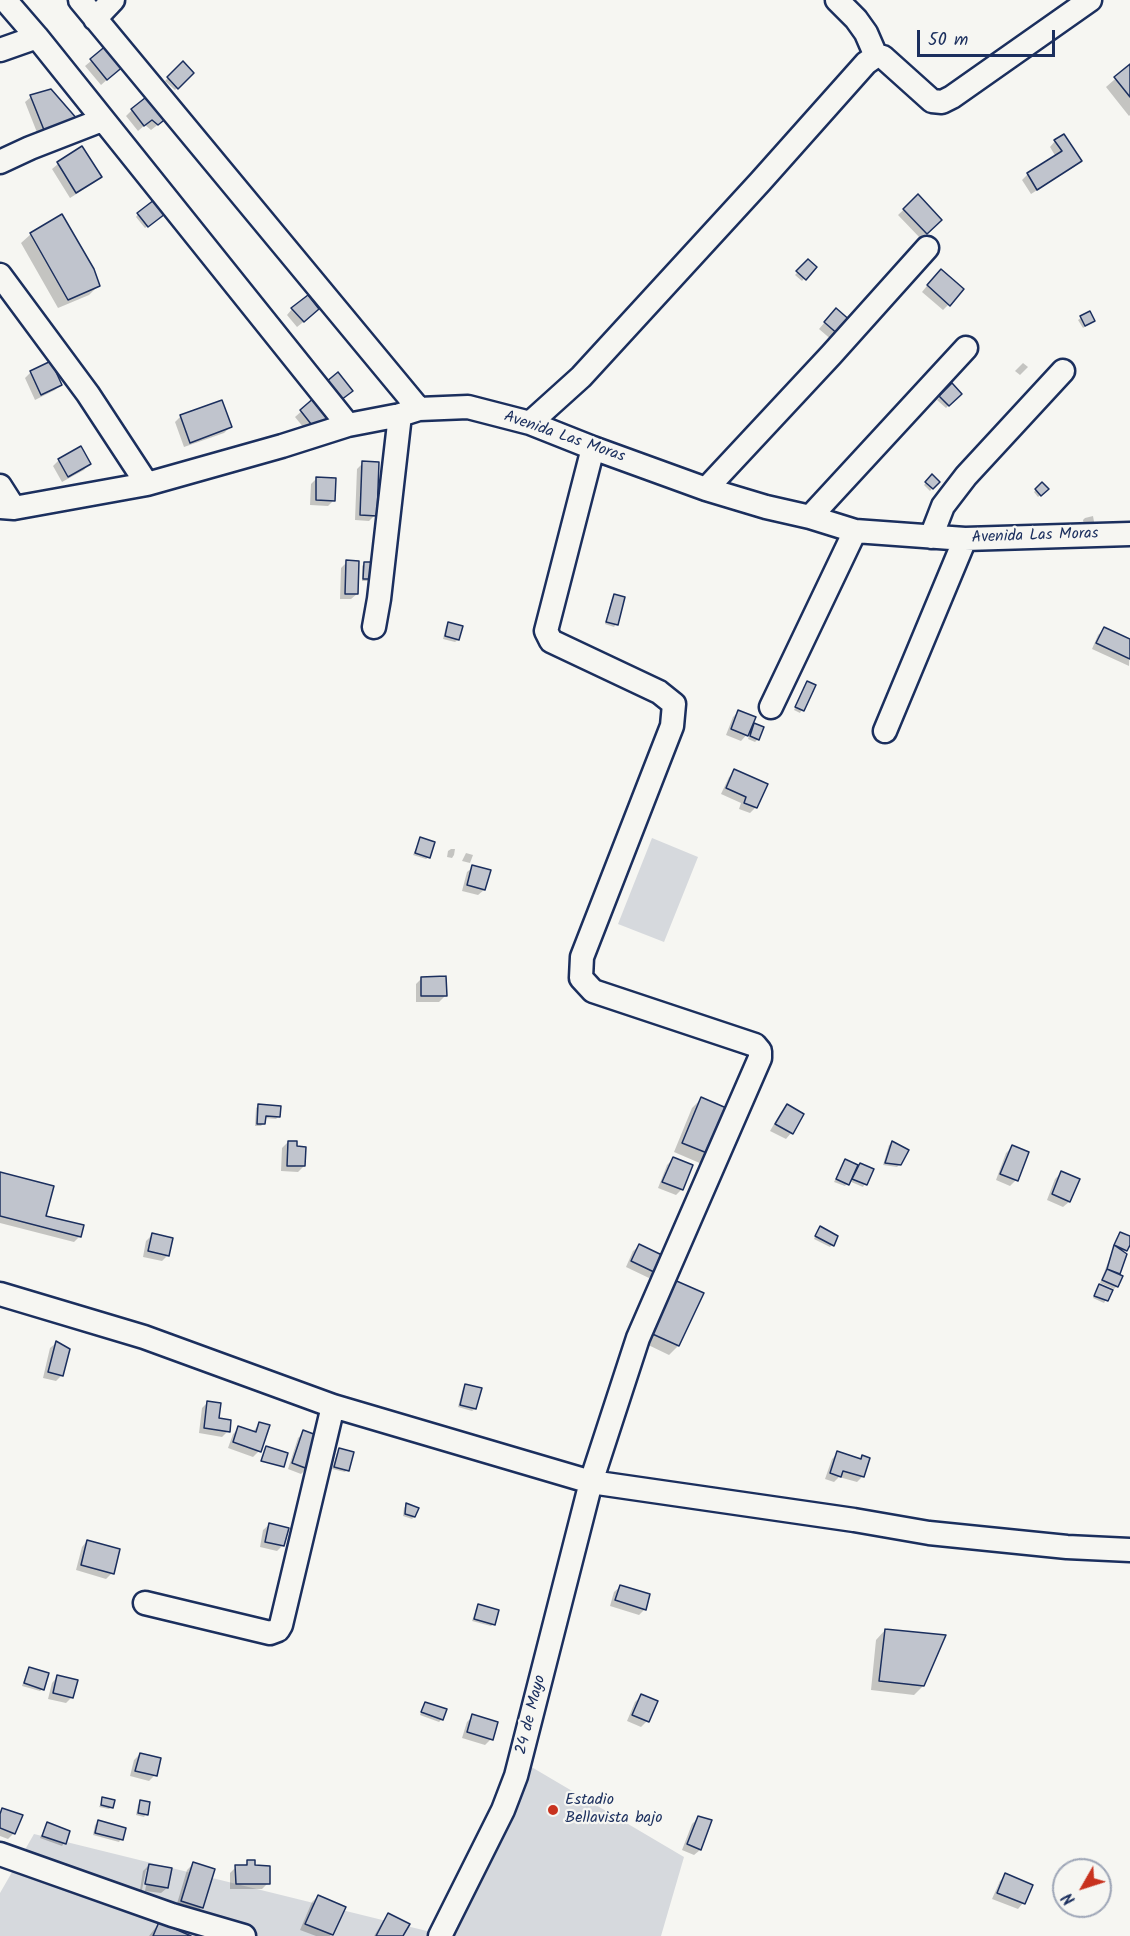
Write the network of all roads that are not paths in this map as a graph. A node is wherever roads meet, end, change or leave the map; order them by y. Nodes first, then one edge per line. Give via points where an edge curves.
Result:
1 (6, 0) edge
2 (80, 0) edge
3 (113, 0) edge
4 (837, 0) edge
5 (1090, 0) edge
6 (95, 19) junction
7 (38, 37) junction
8 (0, 50) edge
9 (876, 56) junction
10 (102, 120) junction
11 (0, 162) edge
12 (927, 248) dead end
13 (0, 275) edge
14 (966, 348) dead end
15 (1063, 371) dead end
16 (410, 412) junction
17 (530, 423) junction
18 (348, 425) junction
19 (593, 448) junction
20 (147, 484) junction
21 (0, 486) edge
22 (706, 489) junction
23 (7, 507) edge
24 (810, 517) junction
25 (855, 531) junction
26 (1130, 534) edge
27 (931, 537) junction
28 (964, 539) junction
29 (374, 627) dead end
30 (771, 707) dead end
31 (885, 731) dead end
32 (0, 1294) edge
33 (333, 1406) junction
34 (591, 1482) junction
35 (1130, 1550) edge
36 (145, 1604) dead end
37 (0, 1854) edge
38 (244, 1936) edge
39 (440, 1936) edge

1 - 7 street
2 - 6 street
3 - 6 street
4 - 9 street via 866,33
5 - 9 street via 942,102 932,100 883,57
6 - 16 street via 154,87
7 - 8 street
7 - 10 street
9 - 17 street via 581,377
10 - 11 street
10 - 18 street
12 - 22 street
13 - 20 street via 81,384
14 - 24 street
15 - 27 street via 966,476 943,506
16 - 17 street, Avenida Las Moras via 468,407
16 - 18 street, Avenida Las Moras
16 - 29 street
17 - 19 street, Avenida Las Moras
18 - 20 street, Avenida Las Moras
19 - 22 street, Avenida Las Moras
19 - 34 street, 24 de Mayo via 546,631 551,641 658,692 674,704 672,726 582,957 581,978 593,991 755,1045 760,1058 638,1338
20 - 23 street, Avenida Las Moras
21 - 23 street
22 - 24 street, Avenida Las Moras
24 - 25 street, Avenida Las Moras
25 - 27 street, Avenida Las Moras
25 - 30 street
26 - 28 street, Avenida Las Moras
27 - 28 street, Avenida Las Moras
28 - 31 street
32 - 33 street via 144,1337
33 - 34 street
33 - 36 street via 278,1630 270,1632
34 - 35 street via 929,1533
34 - 39 street, 24 de Mayo via 516,1776
37 - 38 street

